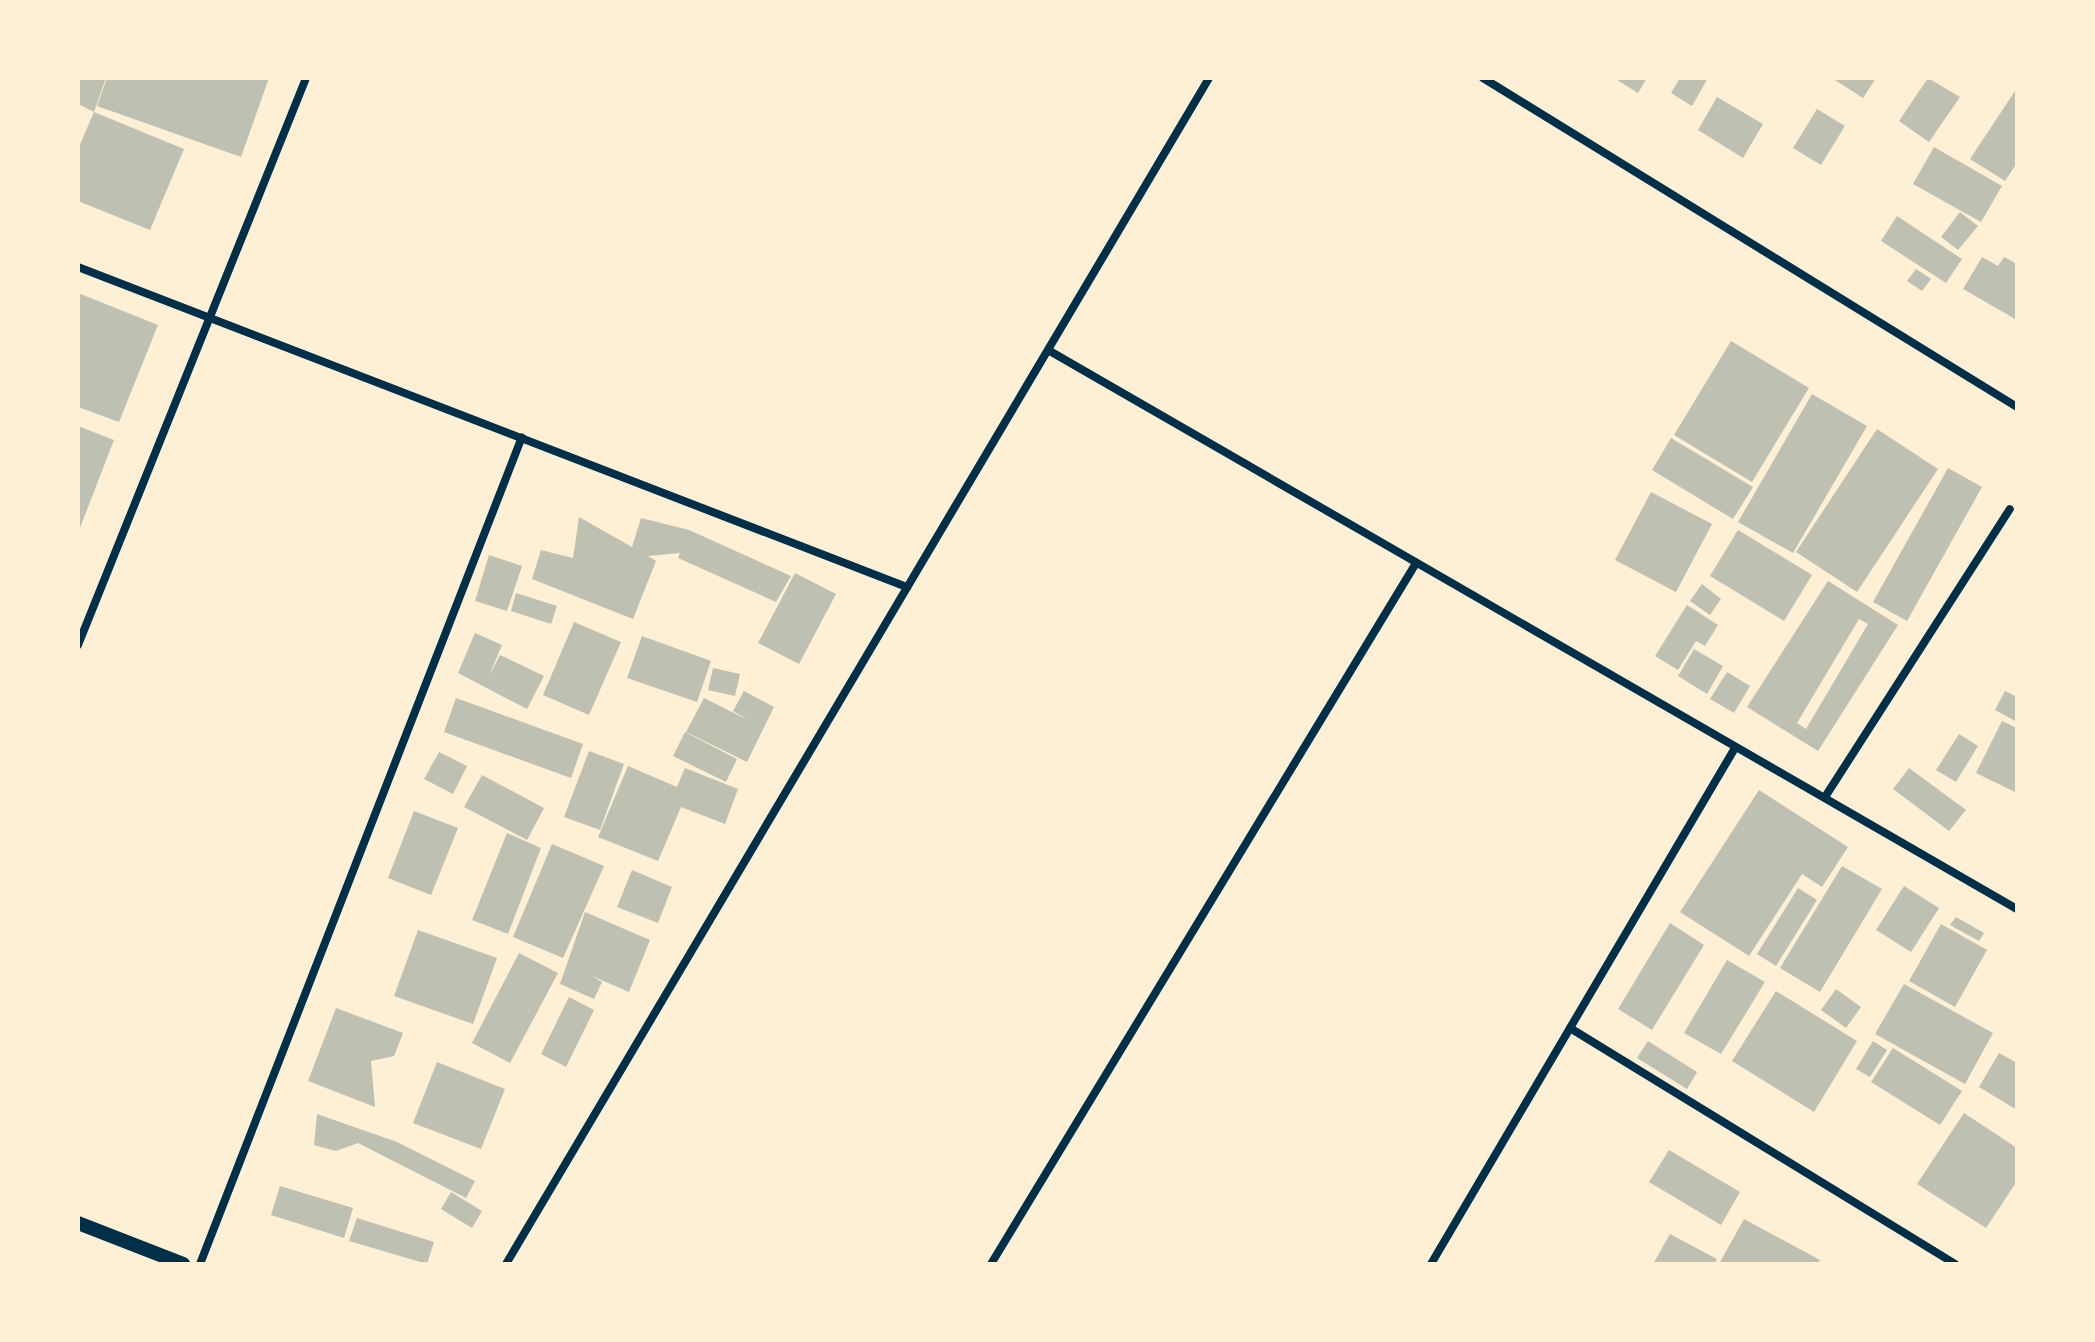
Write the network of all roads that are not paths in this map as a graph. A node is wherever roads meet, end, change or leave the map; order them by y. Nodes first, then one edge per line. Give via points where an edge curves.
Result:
1 (306, 78) edge
2 (1209, 78) edge
3 (1483, 78) edge
4 (78, 267) edge
5 (210, 317) junction
6 (1048, 350) junction
7 (2017, 407) edge
8 (522, 437) junction
9 (2010, 509) dead end
10 (1416, 563) junction
11 (907, 587) junction
12 (78, 645) edge
13 (1735, 748) junction
14 (1825, 797) junction
15 (2017, 909) edge
16 (1570, 1028) junction
17 (78, 1223) edge
18 (183, 1264) edge
19 (200, 1264) edge
20 (506, 1264) edge
21 (991, 1264) edge
22 (1431, 1264) edge
23 (1955, 1264) edge

1 - 5 street
2 - 6 street
3 - 7 street
4 - 5 street
5 - 8 street
5 - 12 street
6 - 10 street
6 - 11 street
8 - 11 street
8 - 19 street
9 - 14 street
10 - 13 street
10 - 21 street
11 - 20 street
13 - 14 street
13 - 16 street
14 - 15 street
16 - 22 street
16 - 23 street
17 - 18 street

